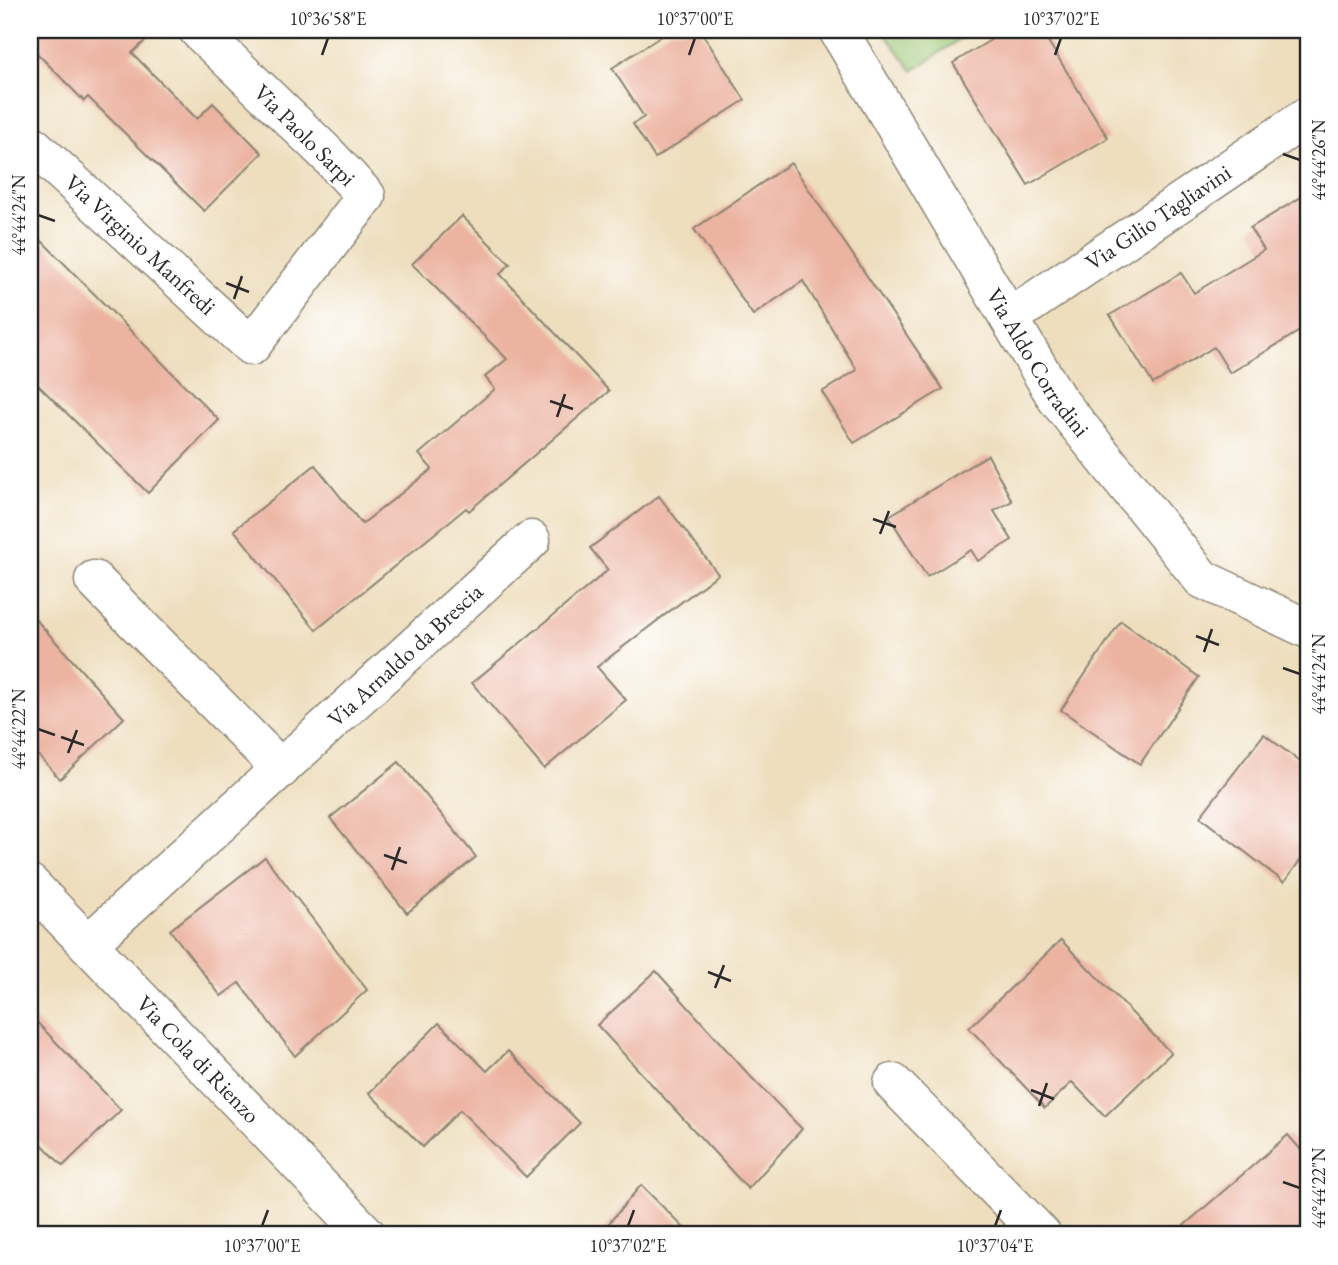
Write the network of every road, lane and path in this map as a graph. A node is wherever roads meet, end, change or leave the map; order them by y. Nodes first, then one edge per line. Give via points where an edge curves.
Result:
1 (198, 30) edge
2 (838, 30) edge
3 (1308, 116) edge
4 (30, 143) edge
5 (1009, 318) junction
6 (251, 346) joint
7 (531, 540) dead end
8 (94, 580) dead end
9 (1308, 629) edge
10 (281, 769) junction
11 (30, 884) edge
12 (88, 944) junction
13 (893, 1083) dead end
14 (367, 1235) edge
15 (1042, 1235) edge

1 - 6 street, Via Paolo Sarpi via 366,196
2 - 5 street, Via Aldo Corradini
3 - 5 street, Via Gilio Tagliavini
4 - 6 street, Via Virginio Manfredi
5 - 9 street, Via Aldo Corradini via 1057,399 1202,579
7 - 10 street, Via Arnaldo da Brescia
8 - 10 street
10 - 12 street, Via Arnaldo da Brescia
11 - 12 street, Via Cola di Rienzo
12 - 14 street, Via Cola di Rienzo
13 - 15 street

